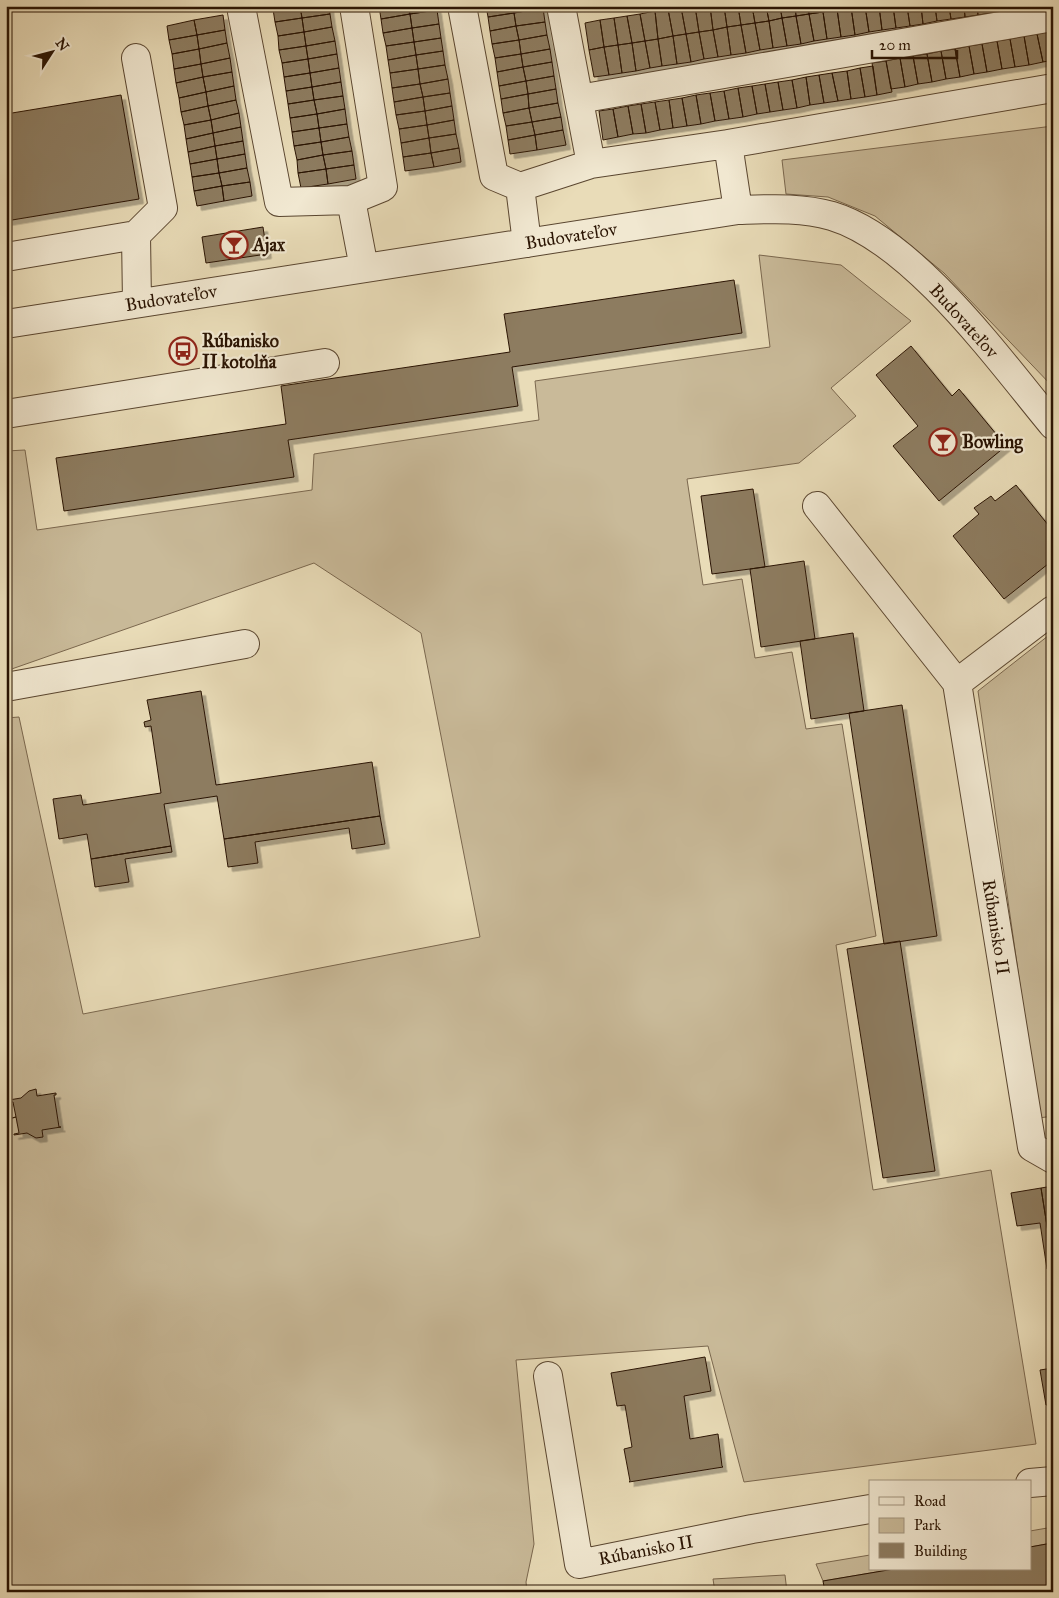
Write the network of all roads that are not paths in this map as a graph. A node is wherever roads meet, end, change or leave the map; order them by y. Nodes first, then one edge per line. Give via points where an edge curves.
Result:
1 (354, 6) edge
2 (462, 6) edge
3 (568, 7) edge
4 (242, 12) dead end
5 (1053, 17) edge
6 (136, 58) dead end
7 (1053, 88) edge
8 (579, 99) junction
9 (728, 144) junction
10 (591, 164) junction
11 (520, 187) junction
12 (351, 200) junction
13 (738, 210) junction
14 (136, 235) junction
15 (528, 243) junction
16 (6, 257) edge
17 (364, 268) junction
18 (137, 303) junction
19 (6, 324) edge
20 (325, 363) dead end
21 (6, 414) edge
22 (1053, 425) edge
23 (817, 506) dead end
24 (1053, 610) edge
25 (245, 644) dead end
26 (957, 683) junction
27 (6, 687) edge
28 (1053, 1159) edge
29 (548, 1376) dead end
30 (1053, 1481) edge
31 (1032, 1483) edge
32 (869, 1509) edge

1 - 12 street via 383,187
2 - 11 street via 494,176
3 - 8 street
4 - 12 street via 279,202
5 - 8 street
6 - 14 street via 162,208
7 - 9 street
8 - 10 street
9 - 10 street
9 - 13 street
10 - 11 street
11 - 15 street
12 - 17 street
13 - 15 street, Budovateľov
13 - 22 street, Budovateľov via 789,208 832,216 863,229 933,284
14 - 16 street
14 - 18 street
15 - 17 street, Budovateľov
17 - 18 street, Budovateľov
18 - 19 street, Budovateľov
20 - 21 street
23 - 26 street, Rúbanisko II
24 - 26 street
25 - 27 street
26 - 28 street, Rúbanisko II via 1032,1147
29 - 32 street, Rúbanisko II via 579,1564
30 - 31 street

